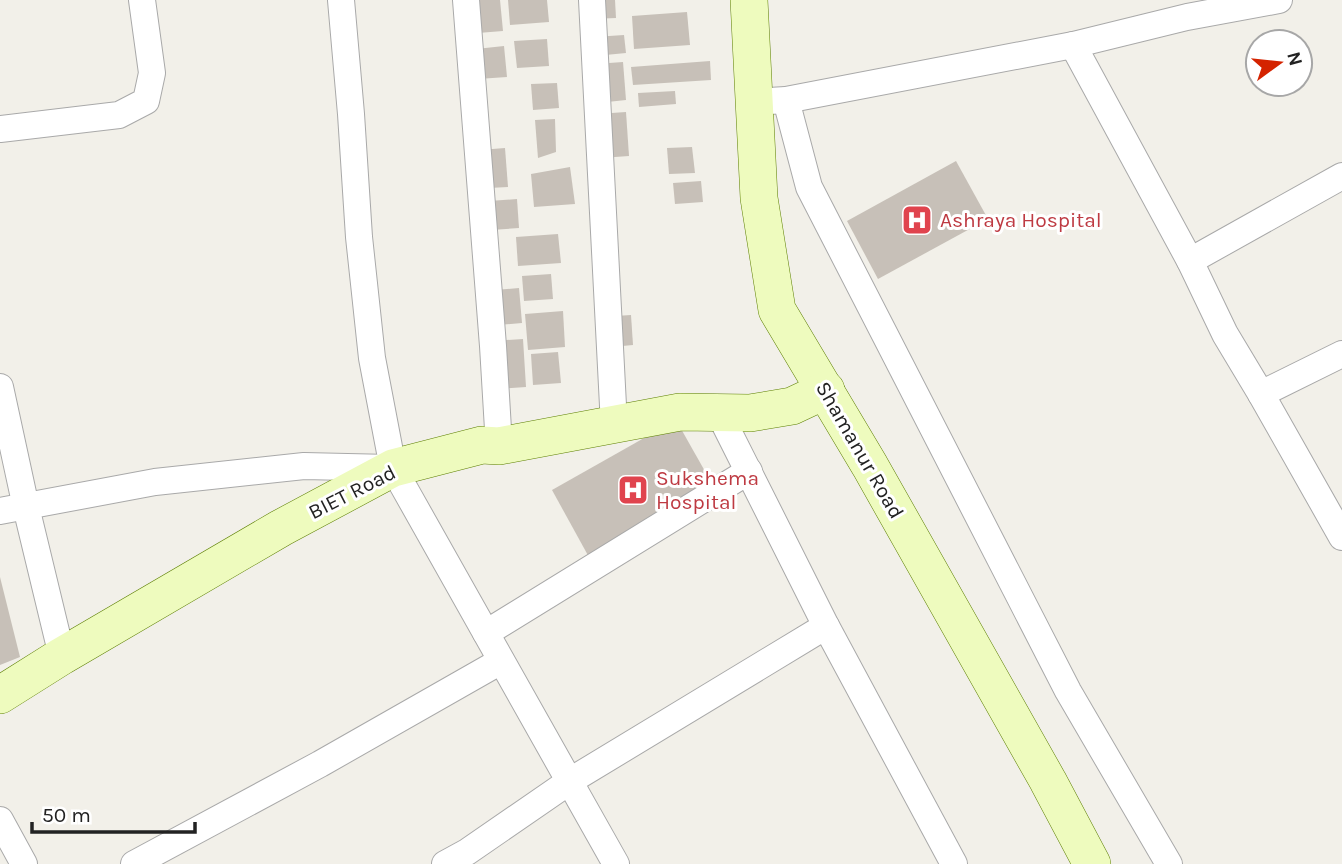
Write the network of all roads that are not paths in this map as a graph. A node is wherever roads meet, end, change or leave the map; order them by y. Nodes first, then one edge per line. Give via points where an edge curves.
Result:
1 (142, 0) edge
2 (341, 0) edge
3 (466, 0) edge
4 (592, 0) edge
5 (749, 0) edge
6 (1279, 0) edge
7 (1186, 8) edge
8 (1073, 45) junction
9 (770, 101) junction
10 (0, 130) edge
11 (1342, 176) edge
12 (1190, 261) junction
13 (1342, 354) edge
14 (0, 387) edge
15 (826, 390) junction
16 (1261, 394) junction
17 (719, 413) junction
18 (614, 425) junction
19 (499, 446) junction
20 (393, 468) junction
21 (748, 471) junction
22 (26, 506) junction
23 (1335, 510) edge
24 (0, 511) edge
25 (1342, 537) edge
26 (826, 626) junction
27 (486, 633) junction
28 (62, 656) junction
29 (501, 661) junction
30 (0, 695) edge
31 (570, 781) junction
32 (0, 820) edge
33 (24, 864) edge
34 (134, 864) edge
35 (445, 864) edge
36 (616, 864) edge
37 (954, 864) edge
38 (1092, 864) edge
39 (1169, 864) edge

1 - 10 street via 152,74 146,101 119,115
2 - 20 street via 359,237 371,344
3 - 19 street
4 - 18 street
5 - 9 main road, Shamanur Road
6 - 7 street
7 - 8 street
8 - 9 street
8 - 12 street
9 - 15 main road, Shamanur Road via 759,198 777,310
9 - 39 street via 809,187 1068,691
11 - 12 street
12 - 16 street via 1225,334
13 - 16 street
14 - 22 street
15 - 17 main road, BIET Road via 792,406
15 - 38 main road, Shamanur Road
16 - 23 street
17 - 18 main road, BIET Road via 680,412
17 - 21 street
18 - 19 main road, BIET Road
19 - 20 main road, BIET Road
20 - 22 street via 290,467 155,482
20 - 27 street
20 - 28 main road, BIET Road
21 - 26 street
21 - 27 street
22 - 24 street
22 - 28 street
23 - 25 street
26 - 31 street
26 - 37 street
27 - 29 street
28 - 30 main road, BIET Road
29 - 31 street
29 - 34 street
31 - 35 street
31 - 36 street
32 - 33 street

